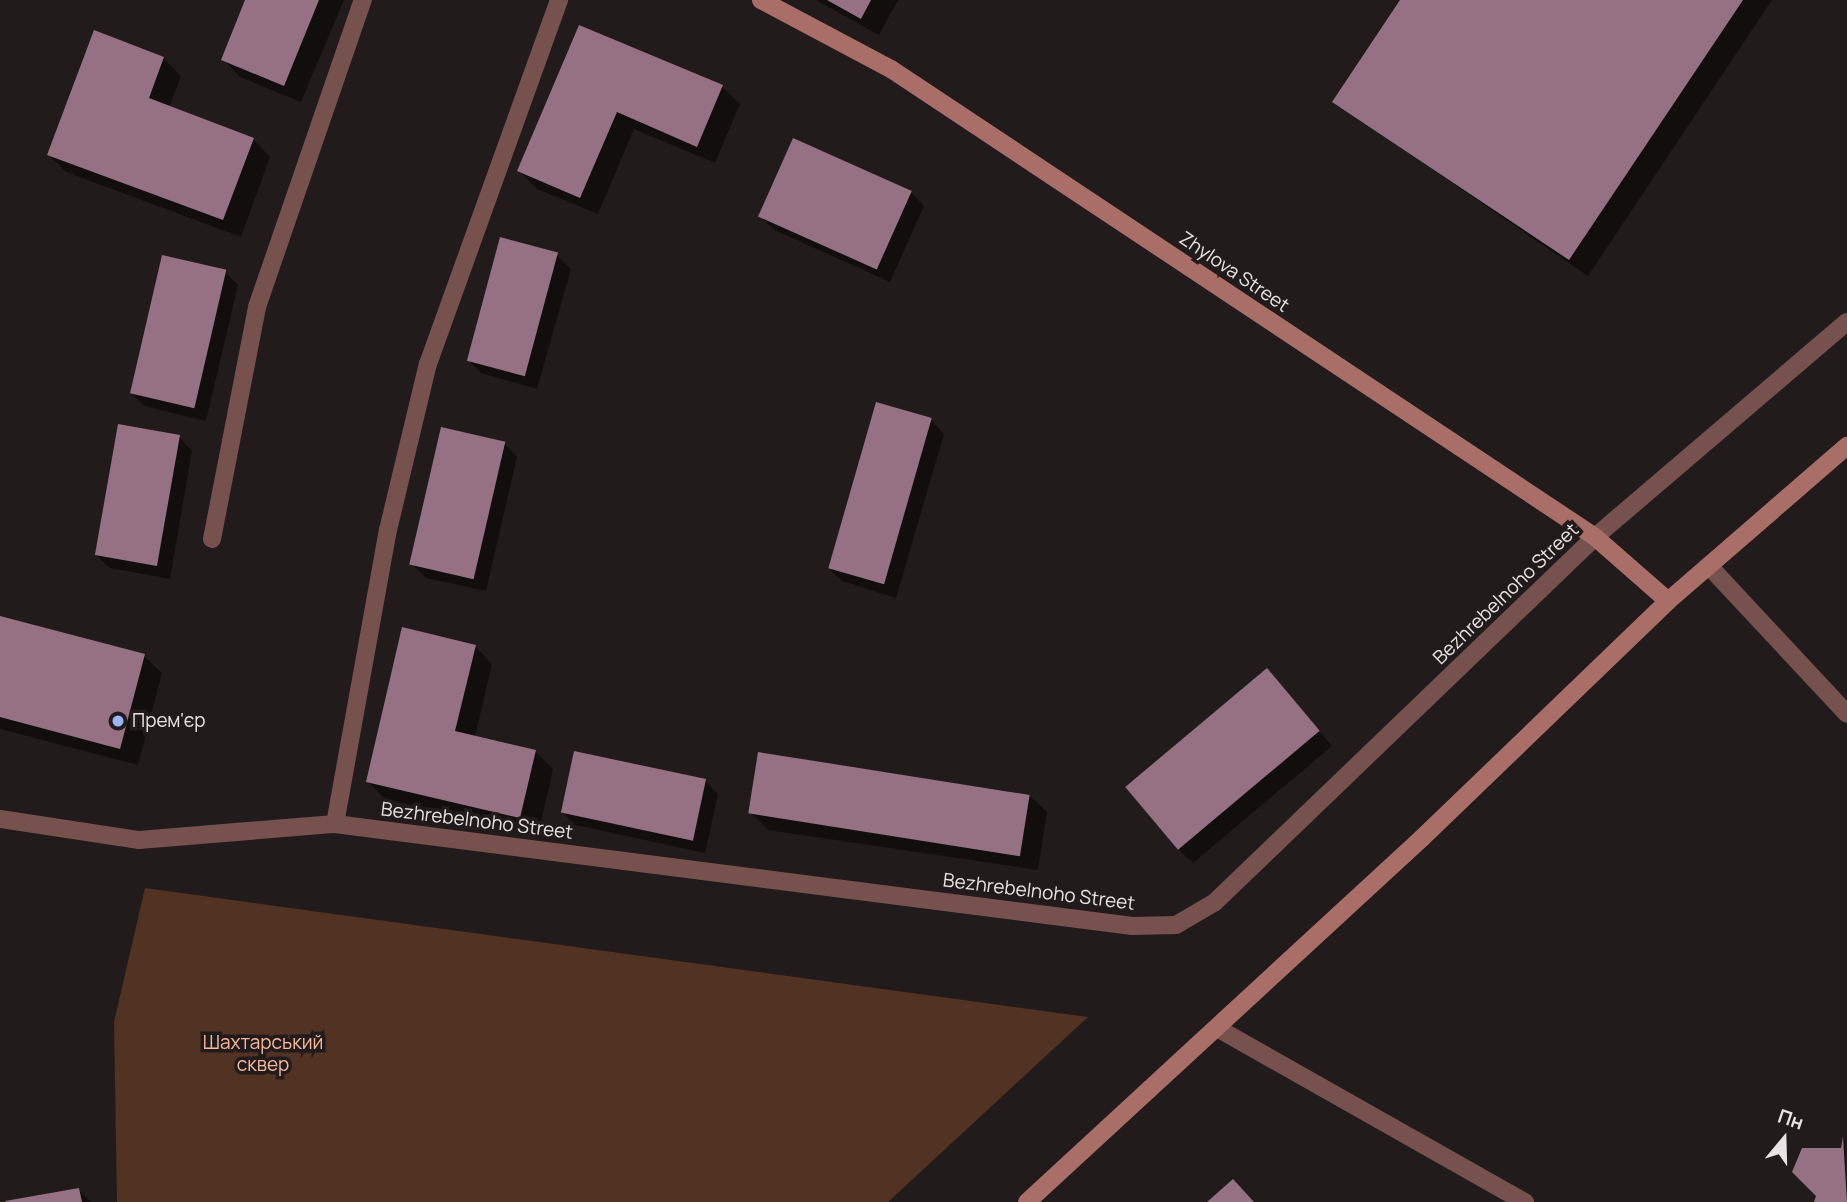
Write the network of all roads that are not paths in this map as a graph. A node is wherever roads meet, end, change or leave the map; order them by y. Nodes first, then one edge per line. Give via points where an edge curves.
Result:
1 (363, 0) edge
2 (559, 0) edge
3 (761, 0) edge
4 (1847, 322) edge
5 (1847, 446) edge
6 (1595, 537) junction
7 (212, 539) dead end
8 (1709, 566) junction
9 (1668, 601) junction
10 (1847, 714) edge
11 (0, 820) edge
12 (335, 824) junction
13 (1217, 1028) junction
14 (1027, 1202) edge
15 (1525, 1202) edge

1 - 7 street via 257,307
2 - 12 street via 428,364 388,530
3 - 6 main road, Zhylova Street via 891,69
4 - 6 street, Bezhrebelnoho Street
5 - 8 main road
6 - 9 main road, Zhylova Street
6 - 12 street, Bezhrebelnoho Street via 1215,902 1176,925 1132,926
8 - 9 main road
8 - 10 street
9 - 13 main road
11 - 12 street, Bezhrebelnoho Street via 139,840
13 - 14 main road
13 - 15 street

